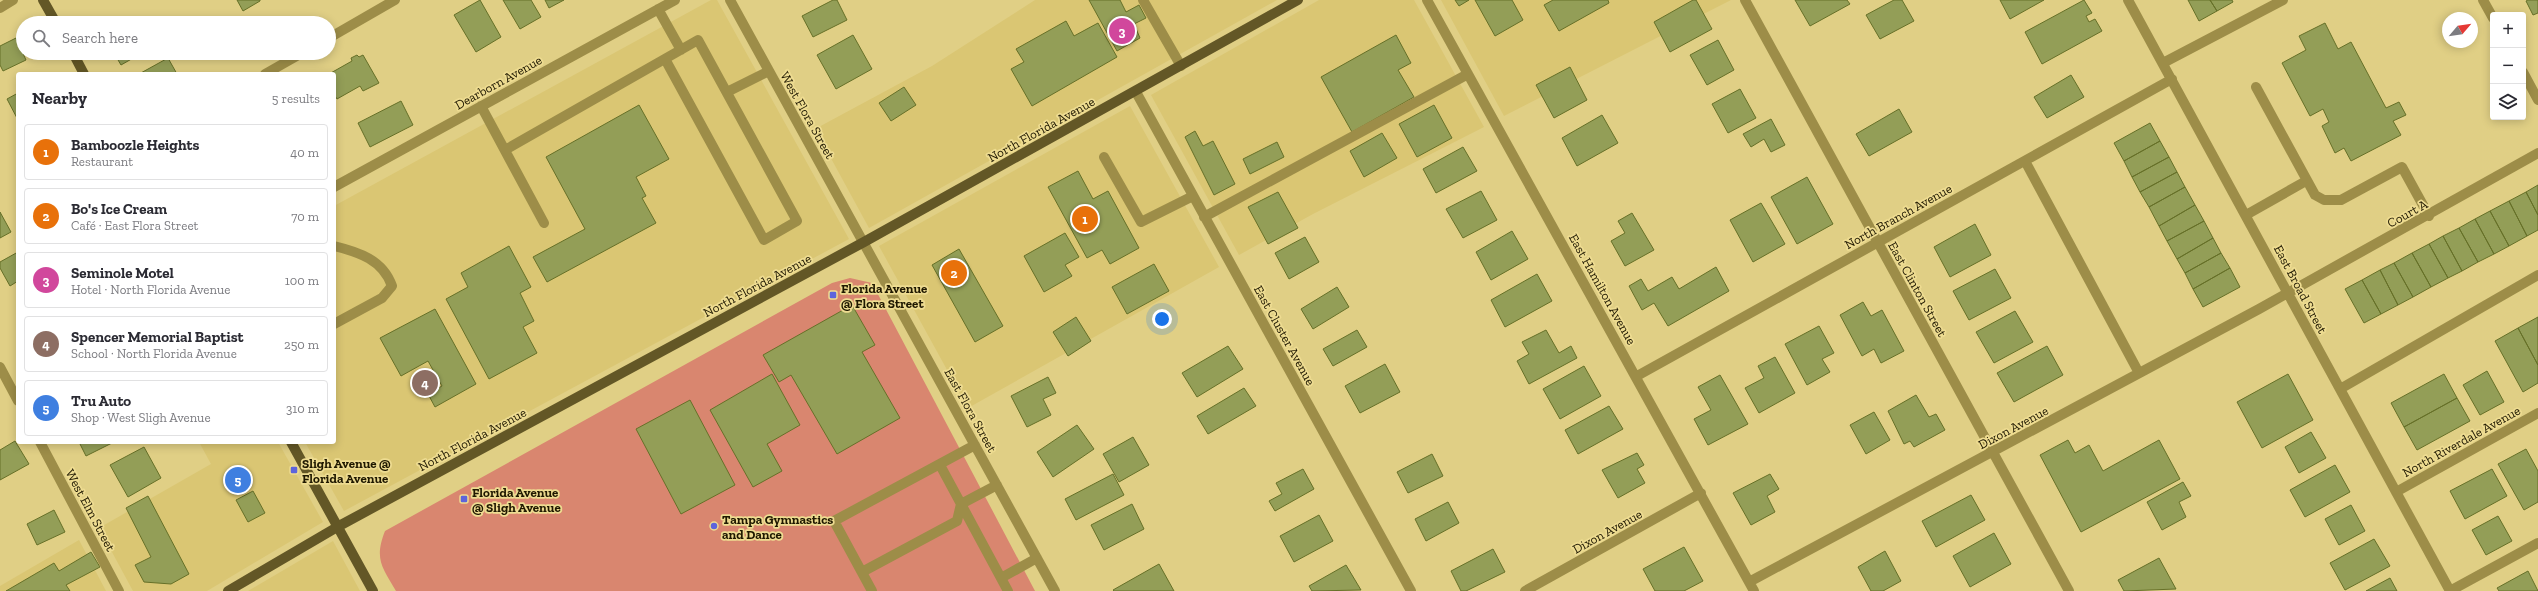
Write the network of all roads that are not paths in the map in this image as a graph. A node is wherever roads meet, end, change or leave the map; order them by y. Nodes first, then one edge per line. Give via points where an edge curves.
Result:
1 (13, 0) edge
2 (43, 0) edge
3 (395, 0) edge
4 (675, 0) edge
5 (730, 0) edge
6 (1144, 0) edge
7 (1298, 0) edge
8 (1427, 0) edge
9 (1745, 0) edge
10 (2128, 0) edge
11 (2284, 0) edge
12 (2483, 0) edge
13 (0, 8) edge
14 (658, 9) junction
15 (2490, 13) edge
16 (52, 16) edge
17 (336, 34) edge
18 (681, 50) junction
19 (665, 59) junction
20 (77, 60) edge
21 (290, 60) edge
22 (2163, 63) junction
23 (1181, 66) junction
24 (769, 71) junction
25 (83, 72) edge
26 (269, 72) edge
27 (1468, 74) junction
28 (2526, 78) edge
29 (2172, 79) junction
30 (2256, 87) dead end
31 (727, 92) junction
32 (1136, 92) junction
33 (2538, 100) edge
34 (481, 106) junction
35 (505, 150) junction
36 (2538, 153) edge
37 (1104, 157) dead end
38 (2025, 161) junction
39 (2306, 181) junction
40 (336, 186) edge
41 (1193, 196) junction
42 (2246, 215) junction
43 (1204, 216) junction
44 (2429, 216) junction
45 (544, 223) dead end
46 (864, 242) junction
47 (1878, 242) junction
48 (336, 247) edge
49 (2538, 275) edge
50 (2288, 293) junction
51 (336, 323) edge
52 (0, 367) edge
53 (2139, 374) junction
54 (1637, 376) junction
55 (2340, 389) junction
56 (16, 397) edge
57 (2538, 413) edge
58 (41, 444) edge
59 (292, 444) edge
60 (975, 445) junction
61 (1993, 452) junction
62 (940, 465) junction
63 (997, 485) junction
64 (2396, 492) junction
65 (1701, 493) junction
66 (961, 504) junction
67 (338, 526) junction
68 (2538, 543) edge
69 (1037, 558) junction
70 (862, 572) junction
71 (1001, 578) junction
72 (1749, 582) junction
73 (119, 591) edge
74 (228, 591) edge
75 (374, 591) edge
76 (872, 591) edge
77 (1008, 591) edge
78 (1055, 591) edge
79 (1411, 591) edge
80 (1525, 591) edge
81 (1754, 591) edge
82 (2069, 591) edge
83 (2450, 591) edge

1 - 13 street
2 - 16 main road
3 - 17 street
4 - 14 street, Dearborn Avenue
5 - 24 street, West Flora Street
6 - 23 street
7 - 23 main road, North Florida Avenue
8 - 27 street, East Hamilton Avenue
9 - 47 street, East Clinton Street
10 - 22 street, East Broad Street
11 - 22 street
12 - 15 street
14 - 18 street
14 - 34 street, Dearborn Avenue
18 - 19 street
18 - 31 street via 698,40
19 - 31 street via 764,240 797,221
19 - 35 street
20 - 25 main road
21 - 26 street
22 - 29 street, East Broad Street
23 - 32 main road, North Florida Avenue
24 - 31 street
24 - 46 street, West Flora Street
27 - 43 street
27 - 54 street, East Hamilton Avenue
28 - 33 street
29 - 38 street, North Branch Avenue
29 - 42 street, East Broad Street
30 - 39 street
32 - 41 street, East Cluster Avenue
32 - 46 main road, North Florida Avenue
34 - 35 street
34 - 40 street, Dearborn Avenue
35 - 45 street
36 - 44 street, Court A
37 - 41 street via 1141,222
38 - 47 street, North Branch Avenue
38 - 53 street
39 - 42 street
39 - 44 street via 2315,195 2324,200 2341,200 2402,167
41 - 43 street, East Cluster Avenue
42 - 50 street, East Broad Street
43 - 79 street, East Cluster Avenue
44 - 50 street, Court A
46 - 60 street, East Flora Street
46 - 67 main road, North Florida Avenue
47 - 54 street, North Branch Avenue
47 - 61 street, East Clinton Street
48 - 51 street via 364,255 377,263 388,275 392,286 382,298
49 - 55 street
50 - 53 street, Dixon Avenue
50 - 55 street, East Broad Street
52 - 56 street
53 - 61 street, Dixon Avenue
54 - 65 street, East Hamilton Avenue
55 - 64 street, East Broad Street
57 - 64 street, North Riverdale Avenue
58 - 73 street, West Elm Street
59 - 67 main road
60 - 62 street
60 - 63 street, East Flora Street
61 - 72 street, Dixon Avenue
61 - 82 street, East Clinton Street
62 - 66 street
62 - 70 street via 834,521
63 - 66 street
63 - 69 street, East Flora Street
64 - 83 street, East Broad Street
65 - 72 street, East Hamilton Avenue
65 - 80 street, Dixon Avenue
66 - 70 street via 957,521
66 - 71 street
67 - 74 main road, North Florida Avenue
67 - 75 main road
68 - 83 street
69 - 71 street
69 - 78 street, East Flora Street
70 - 76 street
71 - 77 street
72 - 81 street, East Hamilton Avenue

